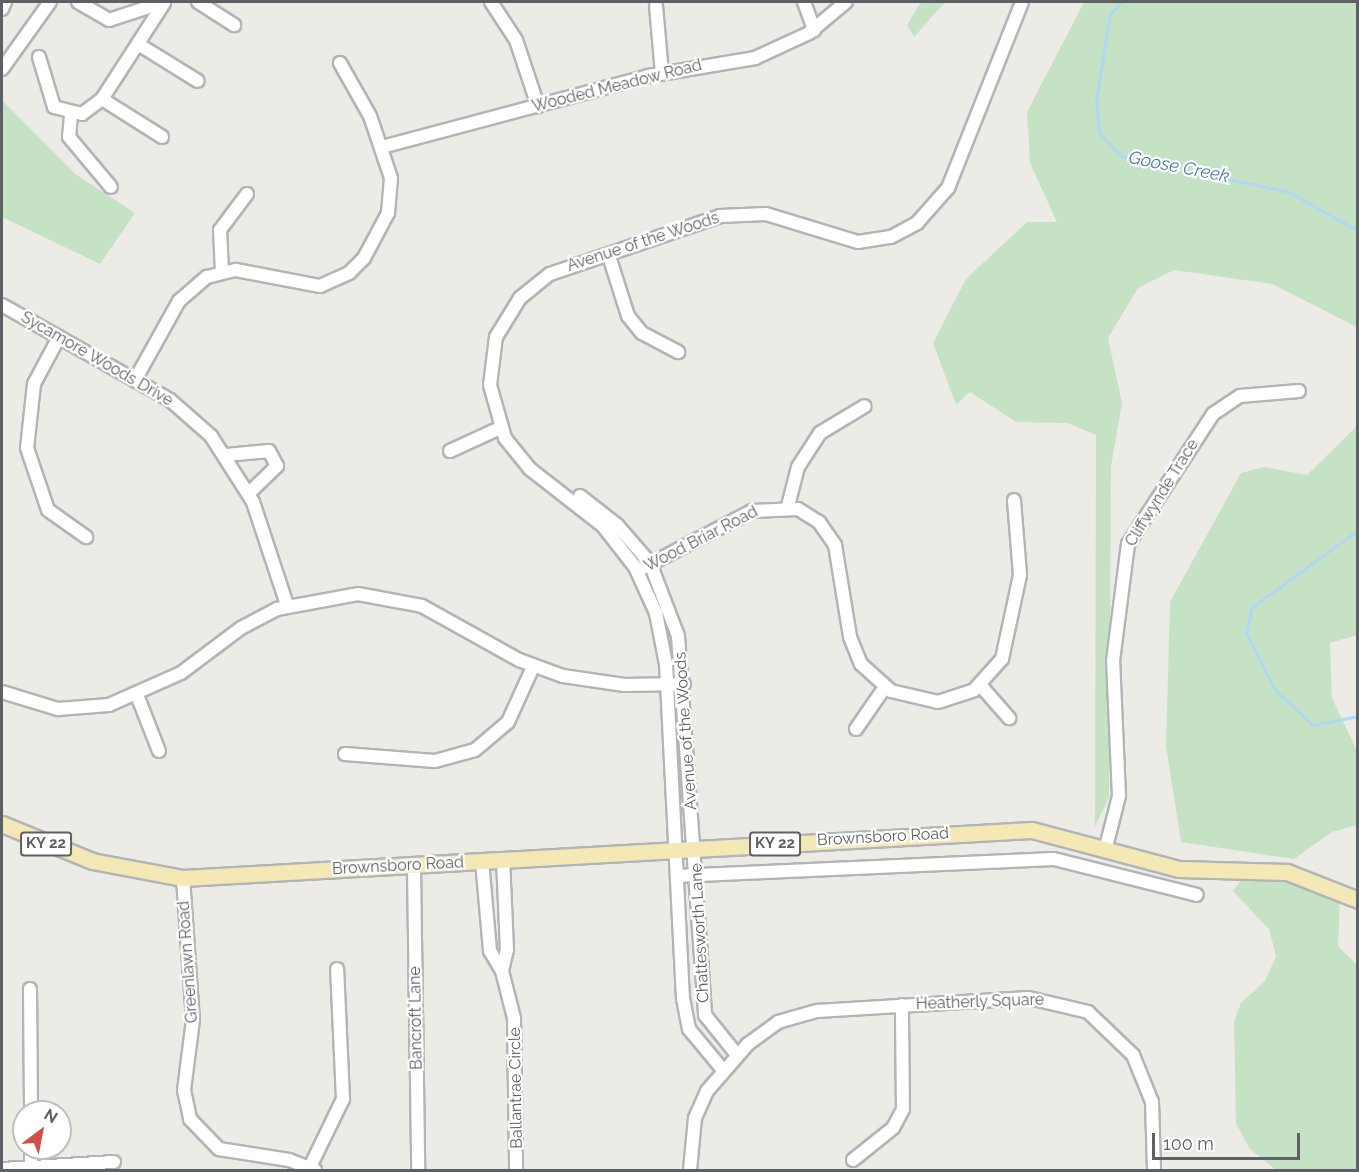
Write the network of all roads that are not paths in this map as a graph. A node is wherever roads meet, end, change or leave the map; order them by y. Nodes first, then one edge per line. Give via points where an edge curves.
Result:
1 (5, 2) edge
2 (50, 2) edge
3 (78, 2) edge
4 (164, 2) edge
5 (198, 2) edge
6 (491, 2) edge
7 (804, 2) edge
8 (846, 2) edge
9 (1022, 2) edge
10 (657, 3) edge
11 (2, 9) edge
12 (234, 25) dead end
13 (814, 30) junction
14 (138, 44) junction
15 (39, 57) dead end
16 (340, 63) dead end
17 (2, 69) edge
18 (662, 73) junction
19 (198, 81) dead end
20 (102, 99) junction
21 (538, 106) junction
22 (71, 115) junction
23 (162, 137) dead end
24 (382, 147) junction
25 (111, 187) dead end
26 (247, 194) dead end
27 (609, 256) junction
28 (222, 272) junction
29 (2, 305) edge
30 (59, 337) junction
31 (678, 352) dead end
32 (135, 380) junction
33 (1299, 391) dead end
34 (865, 406) dead end
35 (500, 428) junction
36 (450, 451) dead end
37 (226, 455) junction
38 (554, 484) junction
39 (249, 493) junction
40 (1014, 500) dead end
41 (788, 506) junction
42 (86, 537) dead end
43 (650, 563) junction
44 (637, 571) junction
45 (287, 605) junction
46 (533, 667) junction
47 (667, 684) junction
48 (684, 684) junction
49 (981, 686) junction
50 (885, 687) junction
51 (2, 692) edge
52 (137, 695) junction
53 (1010, 718) dead end
54 (856, 729) dead end
55 (159, 751) dead end
56 (345, 754) dead end
57 (2, 824) edge
58 (1106, 848) junction
59 (696, 850) junction
60 (675, 851) junction
61 (503, 860) junction
62 (482, 861) junction
63 (414, 866) junction
64 (698, 875) junction
65 (676, 876) junction
66 (183, 878) junction
67 (1197, 895) dead end
68 (1358, 900) edge
69 (700, 924) junction
70 (679, 926) junction
71 (337, 969) dead end
72 (502, 971) junction
73 (30, 989) dead end
74 (902, 1005) junction
75 (706, 1017) junction
76 (688, 1022) junction
77 (737, 1055) junction
78 (723, 1070) junction
79 (32, 1100) edge
80 (31, 1160) edge
81 (853, 1160) dead end
82 (114, 1162) dead end
83 (31, 1167) junction
84 (2, 1169) edge
85 (312, 1169) edge
86 (418, 1170) edge
87 (516, 1170) edge
88 (690, 1170) edge
89 (1154, 1170) edge

1 - 11 street
2 - 17 street
3 - 4 street via 109,20
4 - 14 street
5 - 12 street
6 - 21 street via 516,40
7 - 13 street
8 - 13 street, Wooded Meadow Road
9 - 27 street, Avenue of the Woods via 948,188 917,223 891,237 858,242 833,238 788,218 741,213
10 - 18 street
13 - 18 street, Wooded Meadow Road via 755,58
14 - 19 street
14 - 20 street
15 - 22 street via 54,107
16 - 24 street
18 - 21 street, Wooded Meadow Road
20 - 22 street
20 - 23 street
21 - 24 street, Wooded Meadow Road
22 - 25 street via 69,137
24 - 28 street via 391,178 388,213 349,273 312,287 249,272
26 - 28 street via 220,230
27 - 31 street via 628,316 642,333
27 - 35 street, Avenue of the Woods via 550,274 506,317 490,370
28 - 32 street via 184,294
29 - 30 street, Sycamore Woods Drive
30 - 32 street, Sycamore Woods Drive
30 - 42 street via 31,396 27,448 48,510
32 - 37 street, Sycamore Woods Drive via 184,410
33 - 58 street, Cliffwynde Trace via 1240,396 1212,414 1128,544 1113,661 1119,796
34 - 41 street via 820,433 798,467
35 - 36 street
35 - 38 street, Avenue of the Woods via 530,468
37 - 39 street, Sycamore Woods Drive
37 - 39 street via 269,452 277,466
38 - 43 street, Avenue of the Woods via 601,510
38 - 44 street, Avenue of the Woods via 603,526
39 - 45 street, Sycamore Woods Drive
40 - 49 street via 1020,558 1017,604 1002,659
41 - 43 street, Wood Briar Road via 752,510
41 - 50 street via 819,522 830,536 838,555 853,647
43 - 44 street, Wood Briar Road
43 - 48 street, Avenue of the Woods via 672,614
44 - 47 street, Avenue of the Woods via 658,621
45 - 46 street via 358,594 404,601 455,621
45 - 52 street via 241,628 181,674
46 - 47 street via 596,682
46 - 56 street via 508,722 475,750 435,761
47 - 48 street
47 - 60 street, Avenue of the Woods
48 - 59 street, Avenue of the Woods
49 - 50 street via 938,702 906,698
49 - 53 street
50 - 54 street
51 - 52 street via 58,709 95,708
52 - 55 street
57 - 66 main road, KY 22 via 92,861
58 - 59 main road, Brownsboro Road / KY 22 via 1059,834 1006,830
58 - 68 main road, Brownsboro Road / KY 22 via 1179,869 1287,872
59 - 60 main road, Brownsboro Road / KY 22
59 - 64 street, Chattesworth Lane
60 - 61 main road, Brownsboro Road / KY 22
60 - 65 street, Chattesworth Lane
61 - 62 main road, Brownsboro Road / KY 22
61 - 72 street, Ballantrae Circle via 507,950
62 - 63 main road, Brownsboro Road / KY 22
62 - 72 street, Ballantrae Circle via 490,951
63 - 66 main road, Brownsboro Road / KY 22
63 - 86 street, Bancroft Lane
64 - 65 street
64 - 67 street via 1054,859
64 - 69 street, Chattesworth Lane
65 - 70 street, Chattesworth Lane
66 - 85 street, Greenlawn Road via 193,1020 184,1090 190,1119 219,1149
69 - 70 street
69 - 75 street, Chattesworth Lane
70 - 76 street, Chattesworth Lane
71 - 85 street via 343,1099
72 - 87 street, Ballantrae Circle via 517,1042
73 - 79 street
74 - 77 street, Heatherly Square via 795,1015 762,1032
74 - 81 street via 903,1109 892,1128
74 - 89 street, Heatherly Square via 1050,999 1100,1019 1127,1046 1148,1083 1155,1125
75 - 76 street
75 - 77 street, Chattesworth Lane
76 - 78 street, Chattesworth Lane
77 - 78 street
78 - 88 street via 695,1118
80 - 83 street
82 - 83 street
83 - 84 street

